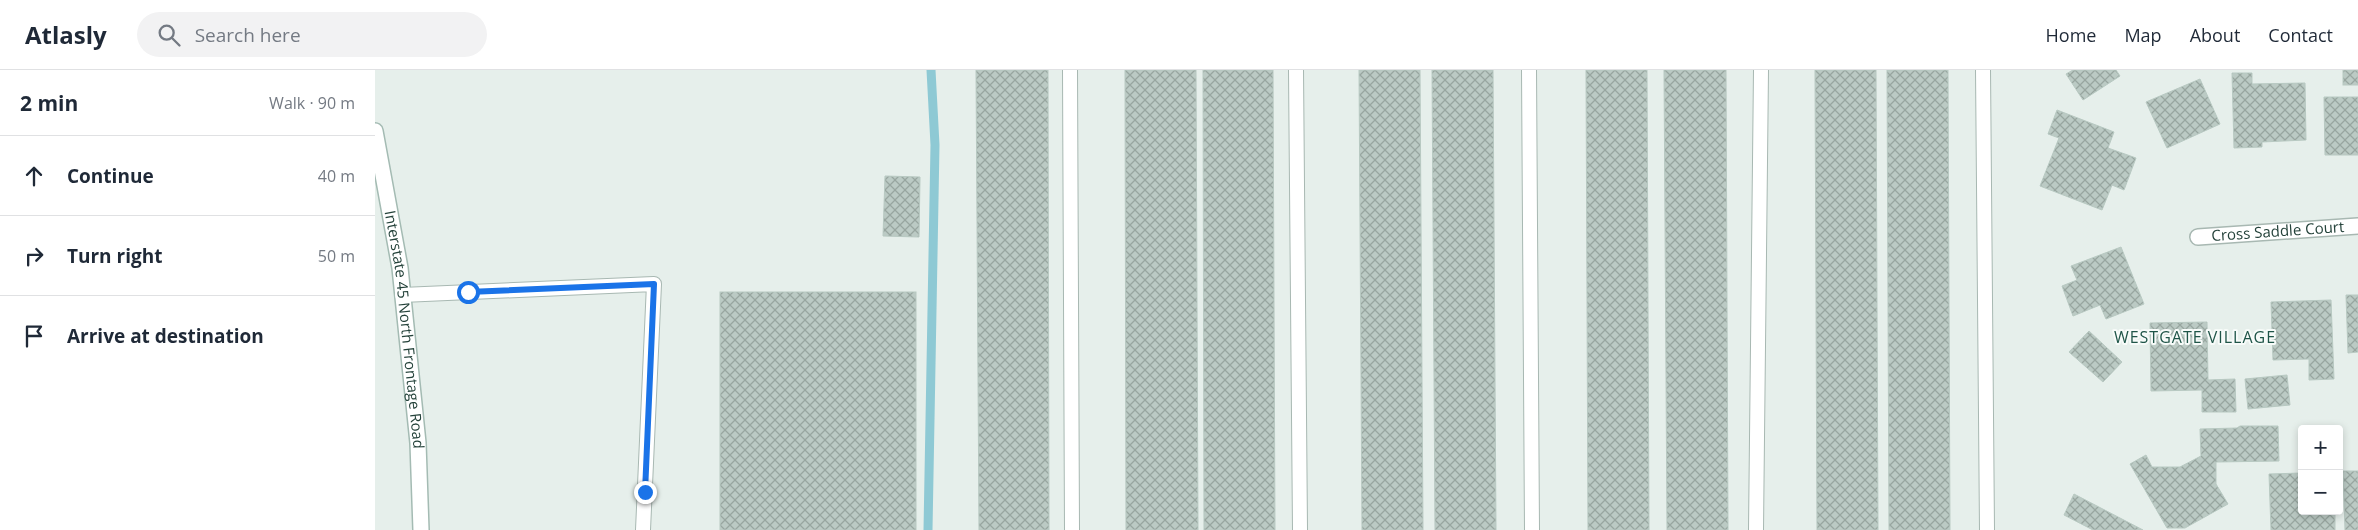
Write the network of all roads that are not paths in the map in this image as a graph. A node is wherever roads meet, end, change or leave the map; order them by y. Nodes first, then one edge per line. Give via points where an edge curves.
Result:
1 (1070, 70) edge
2 (1296, 70) edge
3 (1529, 70) edge
4 (1761, 70) edge
5 (1983, 70) edge
6 (375, 131) edge
7 (2358, 226) edge
8 (2198, 237) dead end
9 (402, 295) junction
10 (421, 530) edge
11 (643, 530) edge
12 (1072, 530) edge
13 (1300, 530) edge
14 (1532, 530) edge
15 (1756, 530) edge
16 (1987, 530) edge

1 - 12 lane
2 - 13 lane
3 - 14 lane
4 - 15 lane
5 - 16 lane
6 - 9 main road, Interstate 45 North Frontage Road
7 - 8 main road, Cross Saddle Court
9 - 10 main road, Interstate 45 North Frontage Road via 418,443
9 - 11 lane via 654,284

